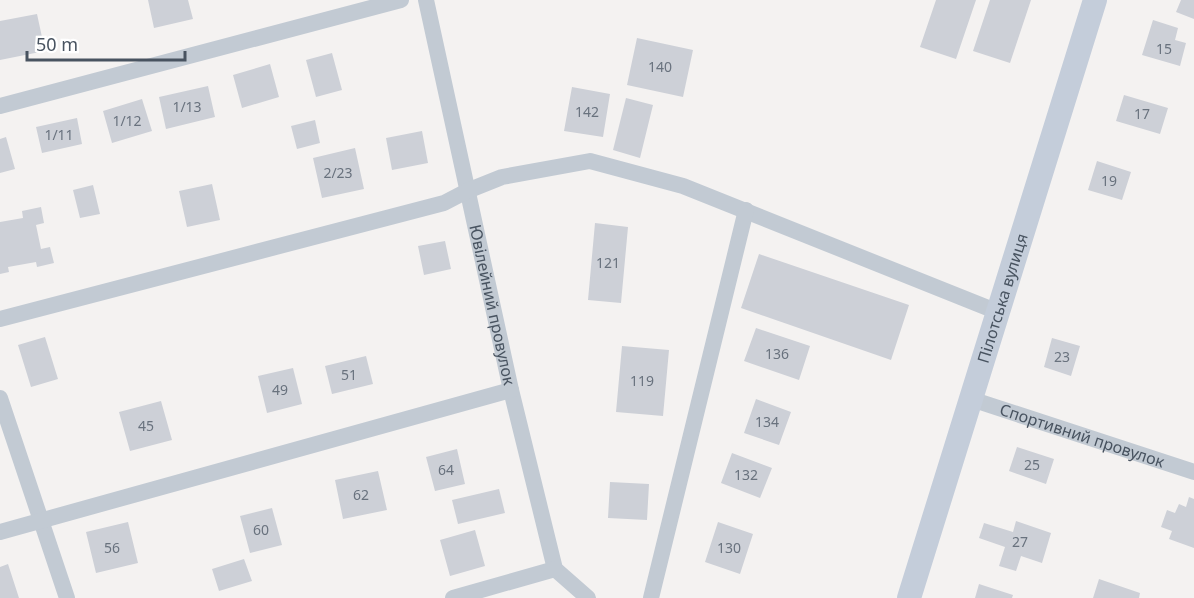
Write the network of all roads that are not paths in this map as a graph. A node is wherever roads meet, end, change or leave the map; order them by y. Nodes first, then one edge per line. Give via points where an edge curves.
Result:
1 (401, 0) edge
2 (426, 0) edge
3 (1095, 0) edge
4 (0, 106) edge
5 (467, 191) junction
6 (746, 210) junction
7 (998, 312) junction
8 (0, 319) edge
9 (511, 390) junction
10 (0, 398) edge
11 (971, 399) junction
12 (1194, 472) edge
13 (41, 520) junction
14 (0, 532) edge
15 (555, 569) junction
16 (586, 597) edge
17 (67, 598) edge
18 (453, 598) edge
19 (651, 598) edge
20 (909, 598) edge

1 - 4 street
2 - 5 street, Ювілейний провулок
3 - 7 main road, Пілотська вулиця
5 - 6 street via 502,177 590,160 683,186
5 - 8 street via 444,203
5 - 9 street, Ювілейний провулок
6 - 7 street
6 - 19 street
7 - 11 main road, Пілотська вулиця
9 - 13 street
9 - 15 street, Ювілейний провулок
10 - 13 street
11 - 12 street, Спортивний провулок
11 - 20 main road, Пілотська вулиця
13 - 14 street
13 - 17 street
15 - 16 street
15 - 18 street

